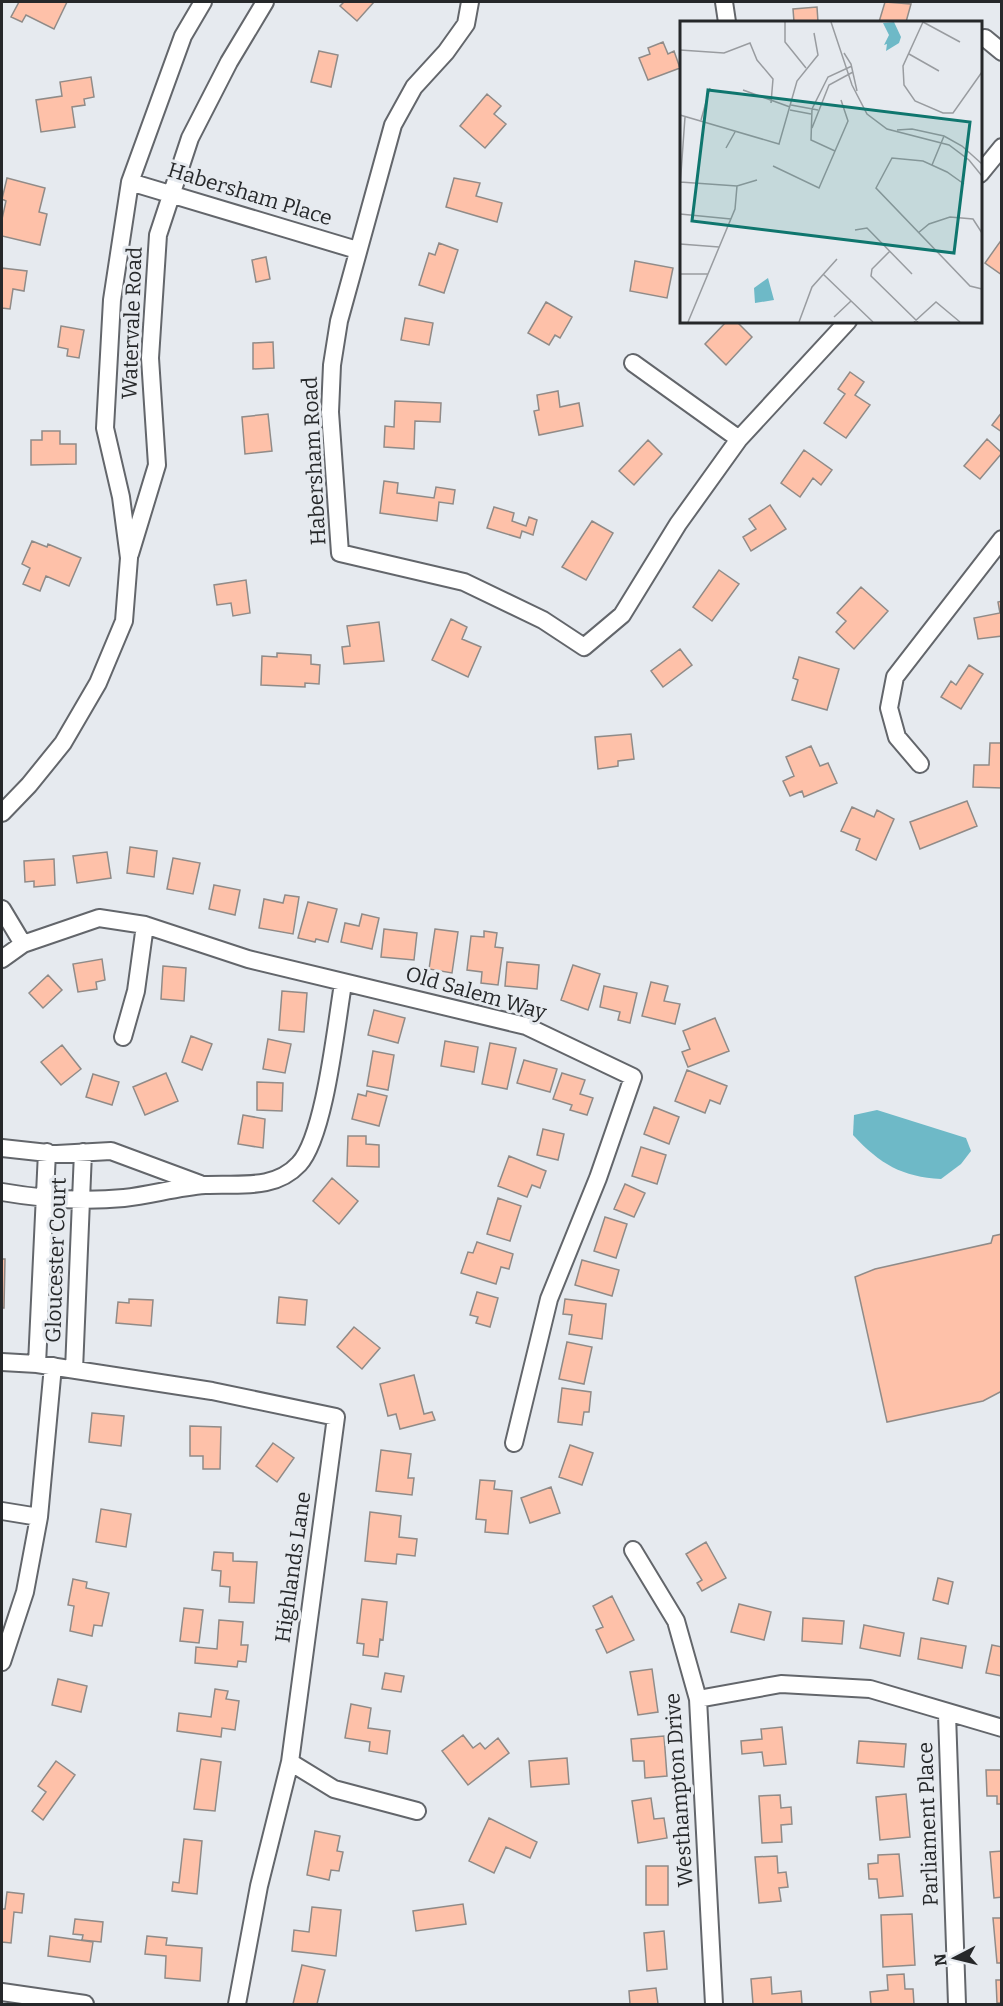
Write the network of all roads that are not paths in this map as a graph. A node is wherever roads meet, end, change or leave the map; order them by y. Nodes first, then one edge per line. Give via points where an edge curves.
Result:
1 (203, 2) edge
2 (265, 2) edge
3 (470, 2) edge
4 (724, 2) edge
5 (726, 21) edge
6 (985, 38) dead end
7 (1002, 52) edge
8 (1002, 147) edge
9 (982, 173) edge
10 (130, 183) junction
11 (172, 195) junction
12 (357, 250) junction
13 (847, 322) edge
14 (633, 363) dead end
15 (739, 439) junction
16 (1002, 538) edge
17 (129, 558) junction
18 (920, 764) dead end
19 (2, 813) edge
20 (2, 909) edge
21 (145, 925) junction
22 (23, 944) junction
23 (2, 959) edge
24 (343, 984) junction
25 (123, 1037) dead end
26 (2, 1148) edge
27 (47, 1152) junction
28 (83, 1152) junction
29 (204, 1185) junction
30 (2, 1192) edge
31 (82, 1199) junction
32 (46, 1200) junction
33 (2, 1362) edge
34 (45, 1365) junction
35 (74, 1370) junction
36 (514, 1443) dead end
37 (2, 1511) edge
38 (39, 1517) junction
39 (633, 1550) dead end
40 (2, 1662) edge
41 (698, 1699) junction
42 (947, 1714) junction
43 (1002, 1728) edge
44 (290, 1762) junction
45 (417, 1811) dead end
46 (2, 1992) edge
47 (85, 2004) edge
48 (237, 2004) edge
49 (714, 2004) edge
50 (957, 2004) edge

1 - 10 street, Watervale Road via 183,36
2 - 11 street, Watervale Road via 190,138
3 - 12 street, Habersham Road via 466,24 414,87 393,125
4 - 5 street
6 - 7 street
8 - 9 street
10 - 11 street, Habersham Place
10 - 17 street, Watervale Road via 112,300 105,428 121,497
11 - 12 street, Habersham Place
11 - 17 street, Watervale Road via 158,235 153,282 150,358 157,465
12 - 15 street, Habersham Road via 332,365 330,412 340,553 464,582 543,620 584,647 622,615 678,524
13 - 15 street, Habersham Road
14 - 15 street
16 - 18 street via 895,677 889,708 897,737
17 - 19 street, Watervale Road via 124,621 98,683 63,743
20 - 22 street
21 - 22 street, Old Salem Way via 99,918
21 - 24 street, Old Salem Way via 248,959
21 - 25 street via 136,991
22 - 23 street, Old Salem Way
24 - 29 street via 317,1133 300,1163 279,1180
24 - 36 street, Old Salem Way via 411,996 526,1026 633,1077 598,1178 549,1299
26 - 27 street
27 - 28 street
27 - 32 street, Gloucester Court
28 - 29 street via 111,1151
28 - 31 street, Gloucester Court
29 - 31 street via 124,1198
30 - 32 street
31 - 32 street
31 - 35 street, Gloucester Court
32 - 34 street, Gloucester Court
33 - 34 street, Highlands Lane
34 - 35 street, Highlands Lane
34 - 38 street, Gloucester Court
35 - 44 street, Highlands Lane via 213,1391 336,1417
37 - 38 street
38 - 40 street, Gloucester Court via 25,1592
39 - 41 street, Westhampton Drive via 676,1621
41 - 42 street via 781,1684 870,1689
41 - 49 street, Westhampton Drive
42 - 43 street
42 - 50 street, Parliament Place
44 - 45 street via 334,1789
44 - 48 street, Highlands Lane via 259,1886
46 - 47 street

